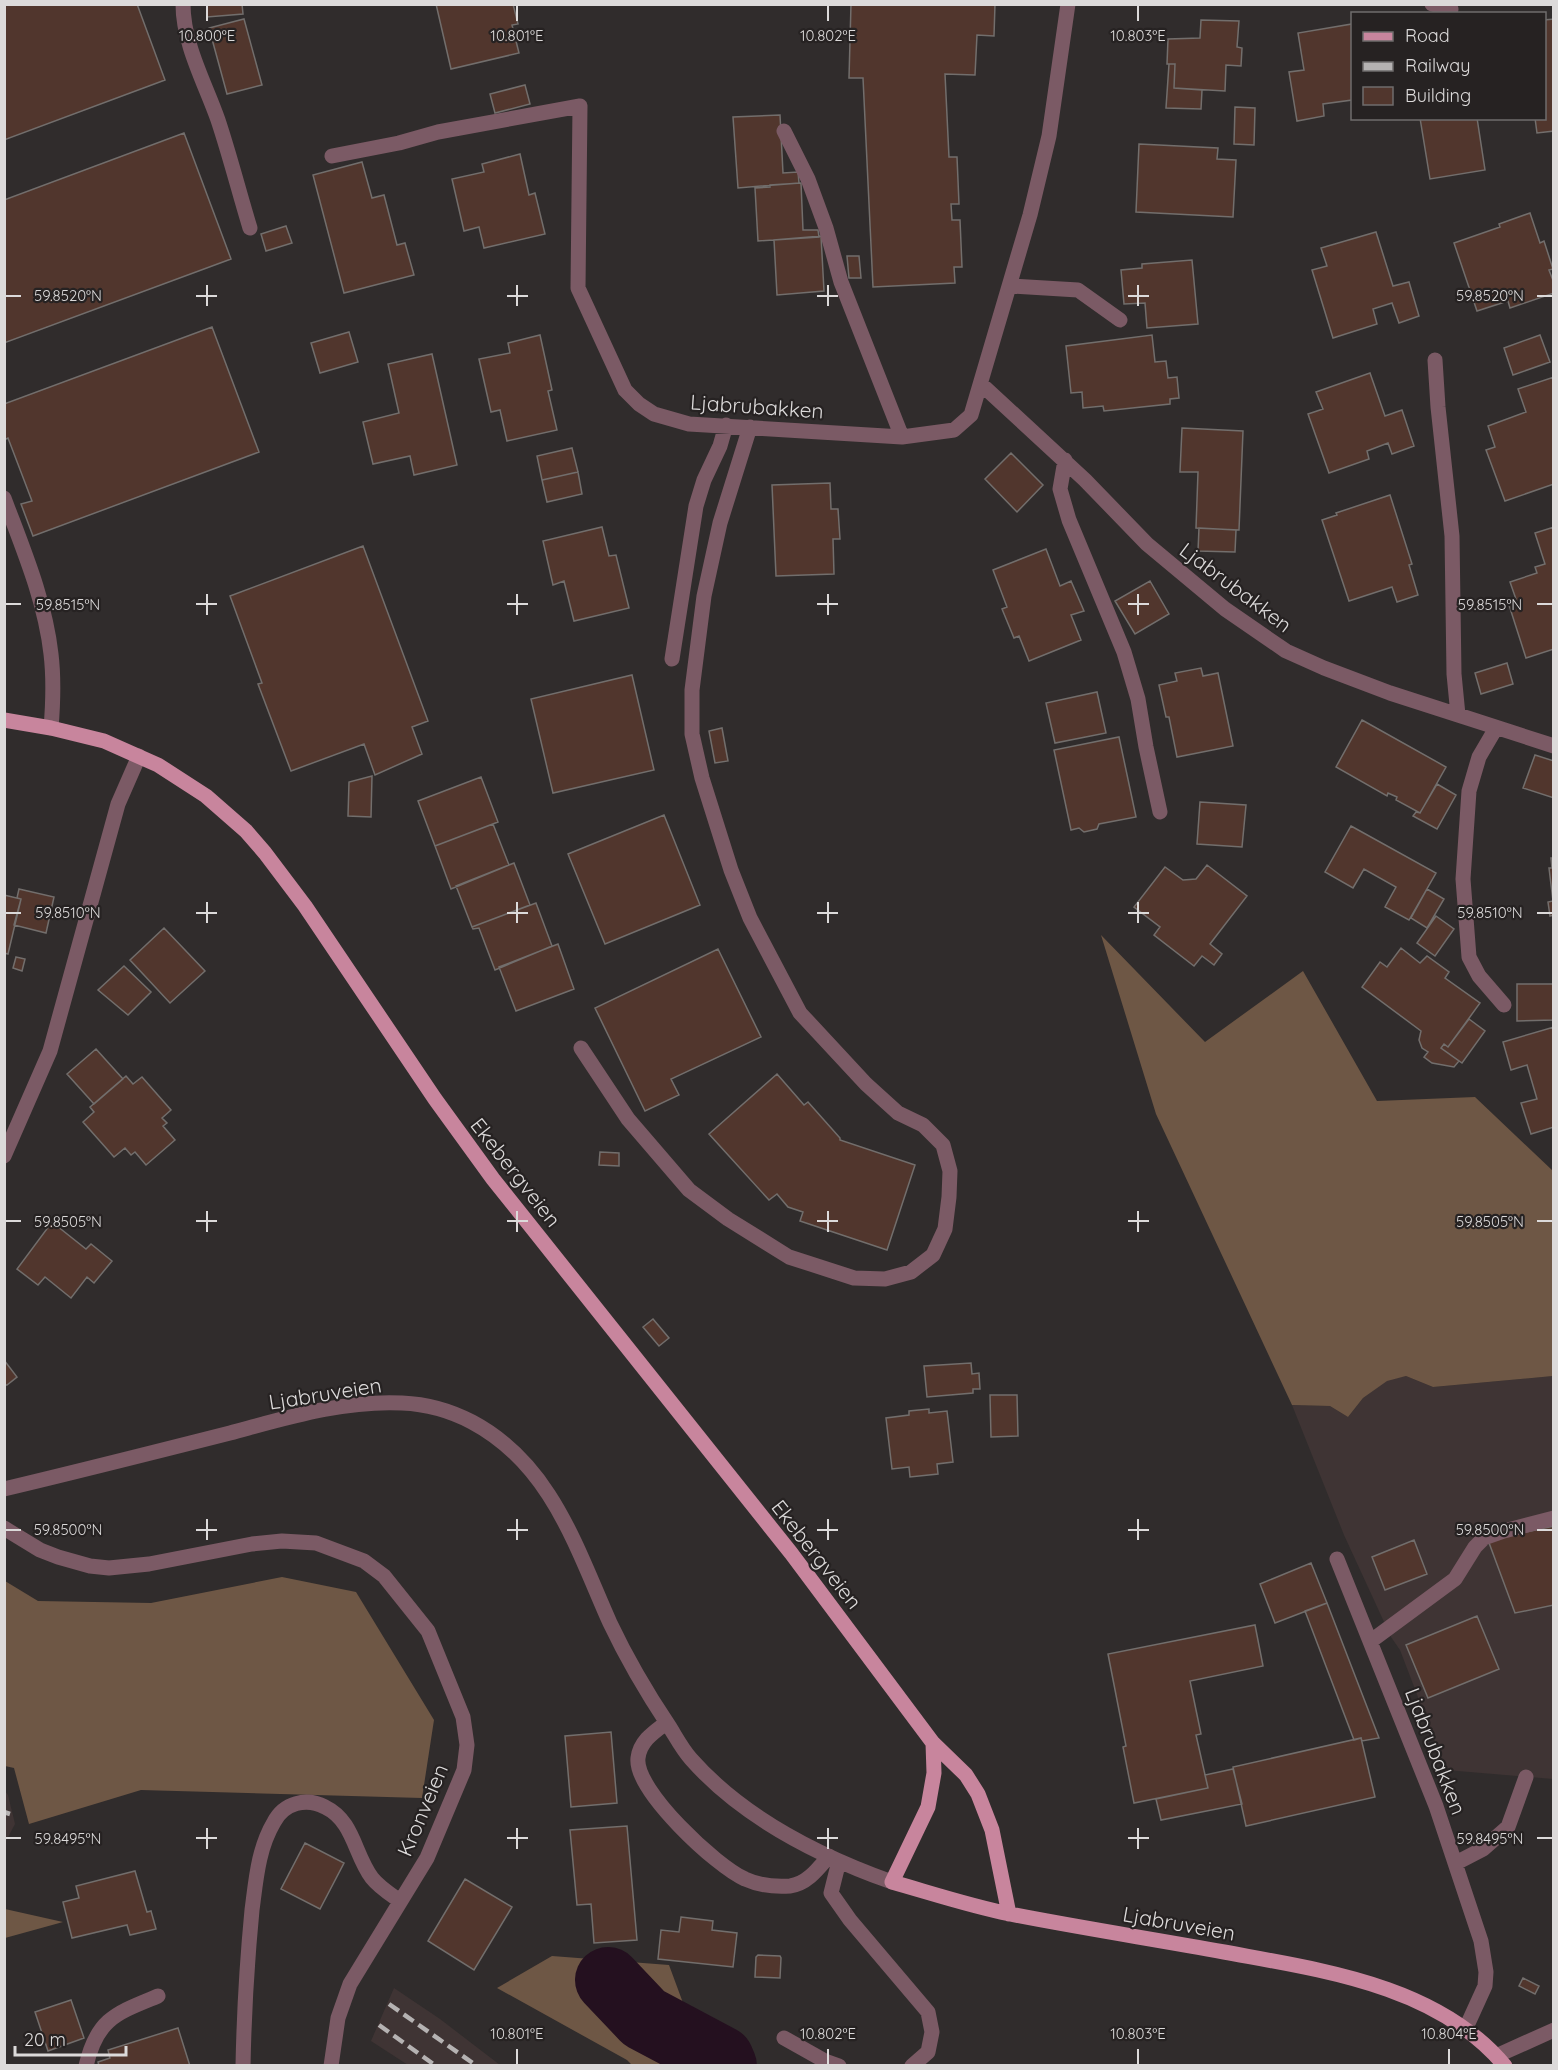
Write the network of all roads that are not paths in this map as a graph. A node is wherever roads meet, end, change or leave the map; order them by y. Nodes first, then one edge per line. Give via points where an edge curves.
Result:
1 (183, 4) edge
2 (1068, 4) edge
3 (1432, 4) edge
4 (1451, 9) dead end
5 (784, 131) dead end
6 (332, 156) dead end
7 (250, 228) dead end
8 (1010, 286) junction
9 (1120, 320) dead end
10 (1435, 360) dead end
11 (981, 384) junction
12 (726, 425) junction
13 (750, 427) junction
14 (902, 437) junction
15 (1065, 460) junction
16 (4, 498) edge
17 (672, 659) dead end
18 (1458, 715) junction
19 (4, 720) edge
20 (51, 728) junction
21 (1496, 728) junction
22 (1554, 746) edge
23 (140, 756) junction
24 (1160, 812) dead end
25 (1504, 1005) dead end
26 (581, 1048) dead end
27 (4, 1156) edge
28 (4, 1488) edge
29 (1554, 1518) edge
30 (4, 1528) edge
31 (1337, 1559) dead end
32 (1371, 1641) junction
33 (666, 1723) junction
34 (933, 1743) junction
35 (1526, 1777) dead end
36 (834, 1859) junction
37 (1456, 1863) junction
38 (892, 1881) junction
39 (400, 1901) junction
40 (1009, 1914) junction
41 (158, 1996) dead end
42 (1465, 2030) junction
43 (1554, 2030) edge
44 (784, 2038) dead end
45 (1501, 2060) edge
46 (86, 2066) edge
47 (243, 2066) edge
48 (331, 2066) edge
49 (839, 2066) edge
50 (912, 2066) edge

1 - 7 street via 191,46
2 - 8 street, Ljabrubakken via 1049,136
3 - 4 street
5 - 14 street via 808,179 841,282
6 - 12 street, Ljabrubakken via 580,106 578,288 625,390 639,404 654,414 689,424
8 - 9 street via 1078,290
8 - 11 street, Ljabrubakken
10 - 18 street via 1452,536
11 - 14 street, Ljabrubakken via 971,415 954,430
11 - 15 street, Ljabrubakken
12 - 13 street, Ljabrubakken
12 - 17 street via 696,506
13 - 14 street, Ljabrubakken
13 - 26 street via 720,523 704,596 692,690 694,745 731,870 750,918 800,1013 866,1084 898,1113 923,1125 943,1145 950,1171 949,1197 945,1229 933,1255 911,1272 885,1279 854,1278 789,1257 728,1220 689,1190 628,1119
15 - 18 street, Ljabrubakken via 1146,544 1225,609 1286,651 1390,693
15 - 24 street via 1060,489 1124,652 1138,699
16 - 20 street via 46,625 52,672
18 - 21 street, Ljabrubakken
19 - 20 main road, Ekebergveien
20 - 23 main road, Ekebergveien via 104,741
21 - 22 street, Ljabrubakken
21 - 25 street via 1479,757 1469,791 1463,879 1469,957 1479,976
23 - 27 street via 118,804 50,1051
23 - 34 main road, Ekebergveien via 206,796 265,853 486,1170 791,1553
28 - 33 street, Ljabruveien via 340,1407 404,1403 445,1410 501,1439 544,1485 624,1652
29 - 32 street via 1484,1538 1455,1579
30 - 39 street, Kronveien via 40,1550 90,1566 149,1564 282,1541 316,1543 341,1551 384,1576 429,1631 463,1717 467,1745 464,1770 427,1858
31 - 32 street, Ljabrubakken
32 - 37 street, Ljabrubakken
33 - 36 street, Ljabruveien via 690,1758 722,1790 761,1818
33 - 36 street via 644,1743 638,1759 640,1771 663,1808 712,1857 743,1878 791,1886
34 - 38 main road via 934,1773 928,1808
34 - 40 main road, Ekebergveien via 966,1775 978,1794 992,1830
35 - 37 street via 1508,1827 1483,1849
36 - 38 street, Ljabruveien
36 - 50 street via 831,1893 928,2012 932,2032 928,2052
37 - 42 street, Ljabrubakken via 1486,1972 1485,1986
38 - 40 main road, Ljabruveien
39 - 47 street via 372,1878 351,1834 332,1810 309,1802 285,1808 264,1841 257,1870 248,1953
39 - 48 street, Kronveien via 350,1984 338,2019
40 - 42 main road, Ljabruveien via 1278,1962 1351,1979 1413,1999
41 - 46 street via 112,2016 101,2028
42 - 45 main road, Ljabruveien
43 - 45 street
44 - 49 street

